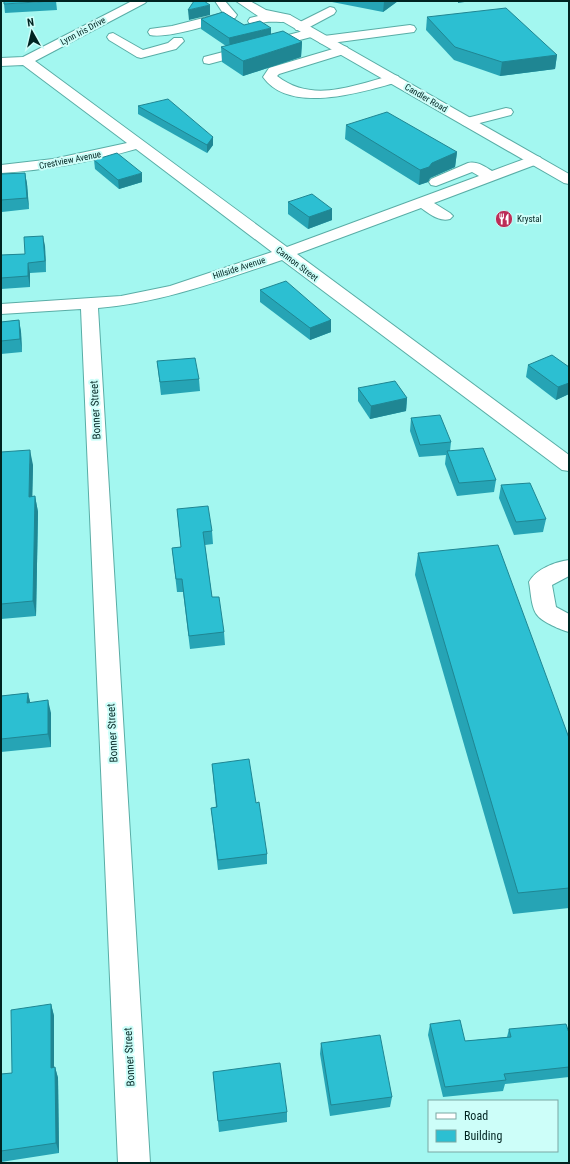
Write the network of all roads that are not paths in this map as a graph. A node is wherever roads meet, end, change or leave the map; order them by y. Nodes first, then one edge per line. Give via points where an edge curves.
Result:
1 (141, 1) edge
2 (220, 1) edge
3 (242, 1) edge
4 (273, 3) dead end
5 (330, 11) dead end
6 (284, 17) junction
7 (254, 21) edge
8 (410, 29) dead end
9 (305, 30) junction
10 (154, 32) dead end
11 (113, 37) dead end
12 (284, 40) junction
13 (324, 40) junction
14 (178, 41) dead end
15 (343, 50) junction
16 (317, 58) junction
17 (209, 60) dead end
18 (26, 61) junction
19 (1, 62) edge
20 (393, 79) junction
21 (506, 112) dead end
22 (468, 122) junction
23 (139, 144) junction
24 (535, 160) junction
25 (1, 169) edge
26 (569, 180) edge
27 (422, 202) junction
28 (445, 216) dead end
29 (283, 254) junction
30 (89, 304) junction
31 (1, 309) edge
32 (569, 465) edge
33 (569, 568) edge
34 (569, 624) edge
35 (134, 1163) edge

1 - 18 street, Lynn Iris Drive
2 - 10 street via 231,15
3 - 6 street, Candler Road via 262,13
4 - 6 street, Candler Road
5 - 9 street
6 - 7 street
6 - 9 street, Candler Road
8 - 13 street
9 - 12 street
9 - 13 street, Candler Road
11 - 14 street via 141,54 172,46
12 - 16 street
12 - 17 street
13 - 15 street, Candler Road
15 - 16 street
15 - 20 street, Candler Road
16 - 20 street via 274,71 270,77 288,88 323,95
18 - 19 street, Lynn Iris Drive
18 - 23 street, Cannon Street via 57,77
20 - 22 street, Candler Road
21 - 22 street
22 - 24 street, Candler Road
23 - 25 street, Crestview Avenue via 64,163
23 - 29 street, Cannon Street
24 - 26 street, Candler Road
24 - 27 street, Hillside Avenue
27 - 28 street
27 - 29 street, Hillside Avenue
29 - 30 street, Hillside Avenue via 174,290
29 - 32 street, Cannon Street
30 - 31 street, Hillside Avenue
30 - 35 street, Bonner Street
33 - 34 street via 561,569 540,582 546,611

